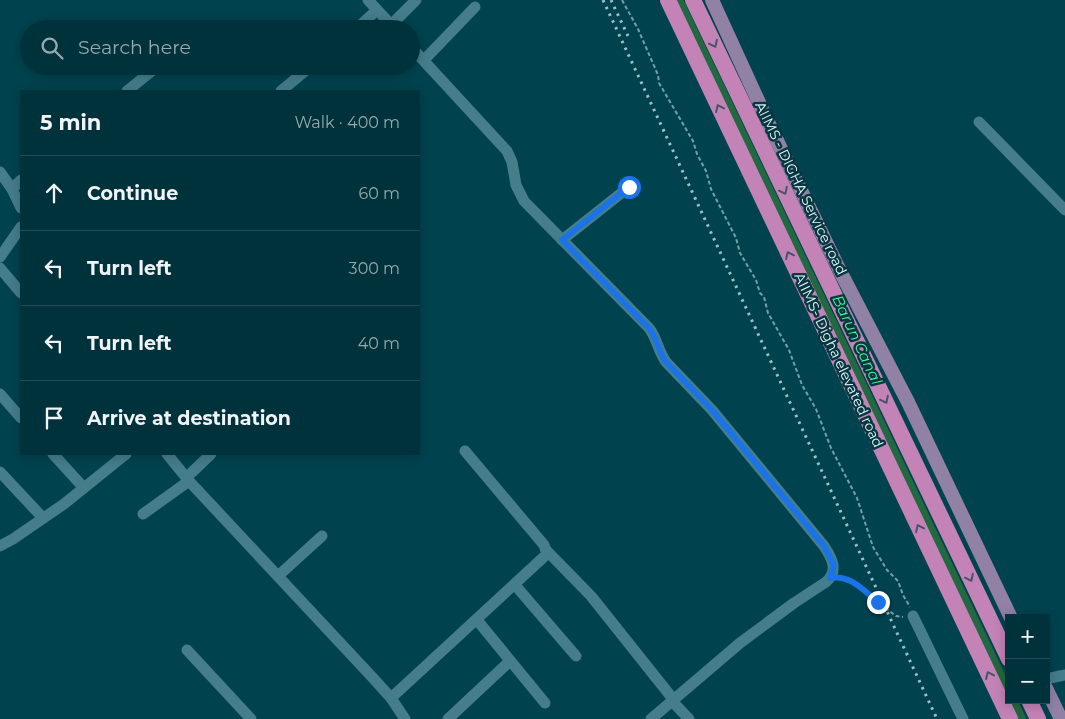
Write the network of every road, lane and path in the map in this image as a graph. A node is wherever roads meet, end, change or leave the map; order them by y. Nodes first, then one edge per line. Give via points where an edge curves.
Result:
1 (368, 0) edge
2 (416, 0) edge
3 (622, 0) edge
4 (668, 0) edge
5 (693, 0) edge
6 (712, 0) edge
7 (474, 7) dead end
8 (378, 10) junction
9 (366, 20) edge
10 (387, 20) edge
11 (399, 20) edge
12 (420, 56) edge
13 (424, 60) junction
14 (146, 75) edge
15 (300, 75) edge
16 (127, 90) edge
17 (282, 90) edge
18 (979, 122) dead end
19 (0, 172) edge
20 (20, 181) edge
21 (629, 187) dead end
22 (12, 189) junction
23 (20, 206) edge
24 (1065, 210) edge
25 (20, 228) edge
26 (562, 240) junction
27 (0, 257) edge
28 (0, 268) edge
29 (20, 292) edge
30 (0, 394) edge
31 (20, 417) edge
32 (465, 452) dead end
33 (54, 455) edge
34 (125, 455) edge
35 (167, 455) edge
36 (210, 455) edge
37 (0, 472) edge
38 (188, 479) junction
39 (84, 488) junction
40 (143, 514) dead end
41 (43, 518) junction
42 (322, 536) dead end
43 (0, 546) edge
44 (547, 551) junction
45 (278, 576) junction
46 (830, 578) junction
47 (515, 585) junction
48 (1009, 614) edge
49 (913, 616) junction
50 (477, 620) junction
51 (187, 650) dead end
52 (1005, 651) edge
53 (576, 656) dead end
54 (510, 661) junction
55 (1065, 675) edge
56 (1050, 678) edge
57 (1050, 696) edge
58 (391, 698) junction
59 (672, 700) junction
60 (544, 702) dead end
61 (1030, 704) edge
62 (251, 719) edge
63 (405, 719) edge
64 (448, 719) edge
65 (651, 719) edge
66 (689, 719) edge
67 (963, 719) edge
68 (1010, 719) edge
69 (1038, 719) edge
70 (1061, 719) edge

1 - 8 street
2 - 11 street
3 - 49 path via 640,33 659,83 693,141 740,253 756,280 768,313 789,350 802,385 857,498 873,547 898,581
68 -> 4 highway, AIIMS- Digha elevated road
5 -> 52 highway, AIIMS- Digha elevated road
6 - 48 main road, AIIMS - DIGHA Service road via 840,271 908,402
7 - 13 street
8 - 9 street
8 - 10 street
12 - 13 street
13 - 26 street via 507,151 519,193
14 - 16 street
15 - 17 street
18 - 24 street
19 - 22 street
20 - 22 street
21 - 26 street
22 - 23 street
25 - 27 street
26 - 46 street via 649,328 666,362 712,410 824,546 834,565
28 - 29 street
30 - 31 street
32 - 44 street
33 - 39 street
34 - 39 street
35 - 38 street
36 - 38 street
37 - 41 street
38 - 40 street
38 - 45 street
39 - 41 street
41 - 43 street
42 - 45 street
44 - 47 street via 545,557
44 - 59 street via 586,590
45 - 58 street
46 - 49 path via 845,578 852,582 896,616
46 - 59 street via 740,643
47 - 50 street
47 - 53 street
49 - 67 street
50 - 54 street
50 - 58 street
51 - 62 street
54 - 60 street
54 - 64 street
55 - 56 street
57 - 70 main road
58 - 63 street
59 - 65 street
59 - 66 street
61 - 69 highway

